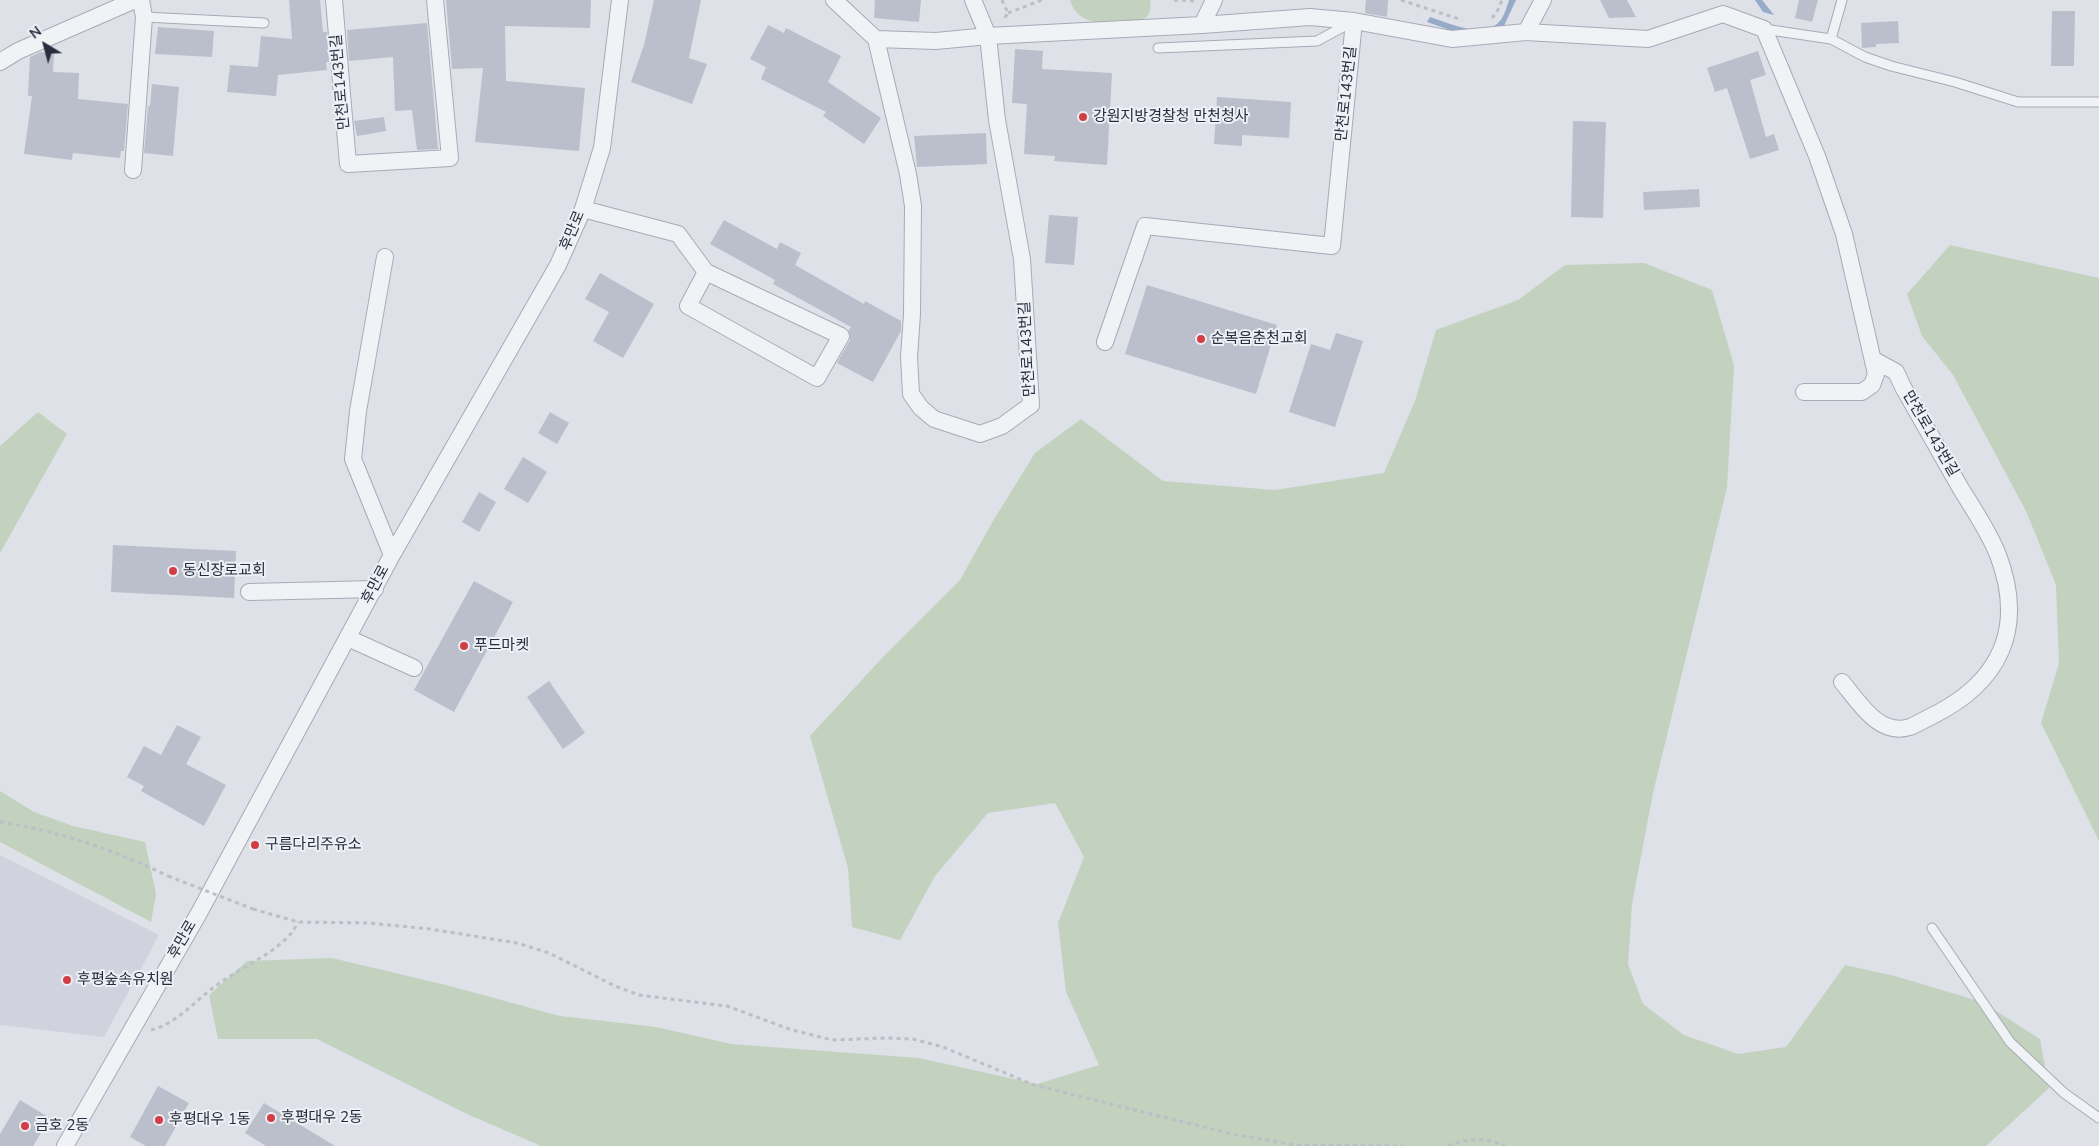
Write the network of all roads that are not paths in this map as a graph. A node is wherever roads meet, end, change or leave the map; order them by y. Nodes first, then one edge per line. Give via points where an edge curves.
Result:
1 (135, 0) edge
2 (141, 0) edge
3 (334, 0) edge
4 (435, 0) edge
5 (620, 0) edge
6 (834, 0) edge
7 (973, 0) edge
8 (1214, 0) edge
9 (1543, 0) edge
10 (1842, 0) edge
11 (144, 16) junction
12 (1354, 21) junction
13 (264, 23) dead end
14 (1202, 25) junction
15 (1764, 29) junction
16 (1526, 32) junction
17 (988, 36) junction
18 (876, 39) junction
19 (1831, 39) junction
20 (1158, 48) dead end
21 (0, 62) edge
22 (2099, 102) edge
23 (133, 170) dead end
24 (583, 209) junction
25 (385, 257) dead end
26 (706, 272) junction
27 (1105, 342) dead end
28 (1874, 360) junction
29 (1804, 392) dead end
30 (392, 555) junction
31 (374, 589) junction
32 (249, 592) dead end
33 (348, 638) junction
34 (414, 668) dead end
35 (1842, 682) dead end
36 (1932, 928) dead end
37 (2099, 1118) edge
38 (65, 1146) edge

1 - 21 street
2 - 11 street
3 - 4 street, 만천로143번길 via 348,164 450,158
5 - 24 street, 후만로 via 602,148
6 - 18 street
7 - 17 street
8 - 14 street
9 - 16 street
10 - 19 lane
11 - 13 lane
11 - 23 street
12 - 14 street via 1310,17
12 - 16 street via 1452,39
12 - 20 lane via 1317,41
12 - 27 street, 만천로143번길 via 1332,246 1145,226
14 - 17 street
15 - 16 street via 1723,14 1648,39
15 - 19 lane
15 - 28 street via 1844,234
17 - 18 street via 936,41
17 - 18 street, 만천로143번길 via 997,120 1022,259 1031,405 1002,426 980,434 934,419 911,394 913,206
19 - 22 lane via 1865,57 2018,102
24 - 26 street via 678,234
24 - 30 street, 후만로 via 558,265
25 - 30 street via 358,411 353,459
26 - 26 street via 688,306 817,378 841,336
28 - 29 street via 1875,380 1862,392
28 - 35 street, 만천로143번길 via 1896,372 1994,546 2004,578 2009,619 2005,645 1982,681 1942,711 1909,727 1884,727
30 - 31 street, 후만로
31 - 32 street
31 - 33 street, 후만로
33 - 34 street
33 - 38 street, 후만로 via 198,913
36 - 37 lane via 2010,1042 2064,1092

